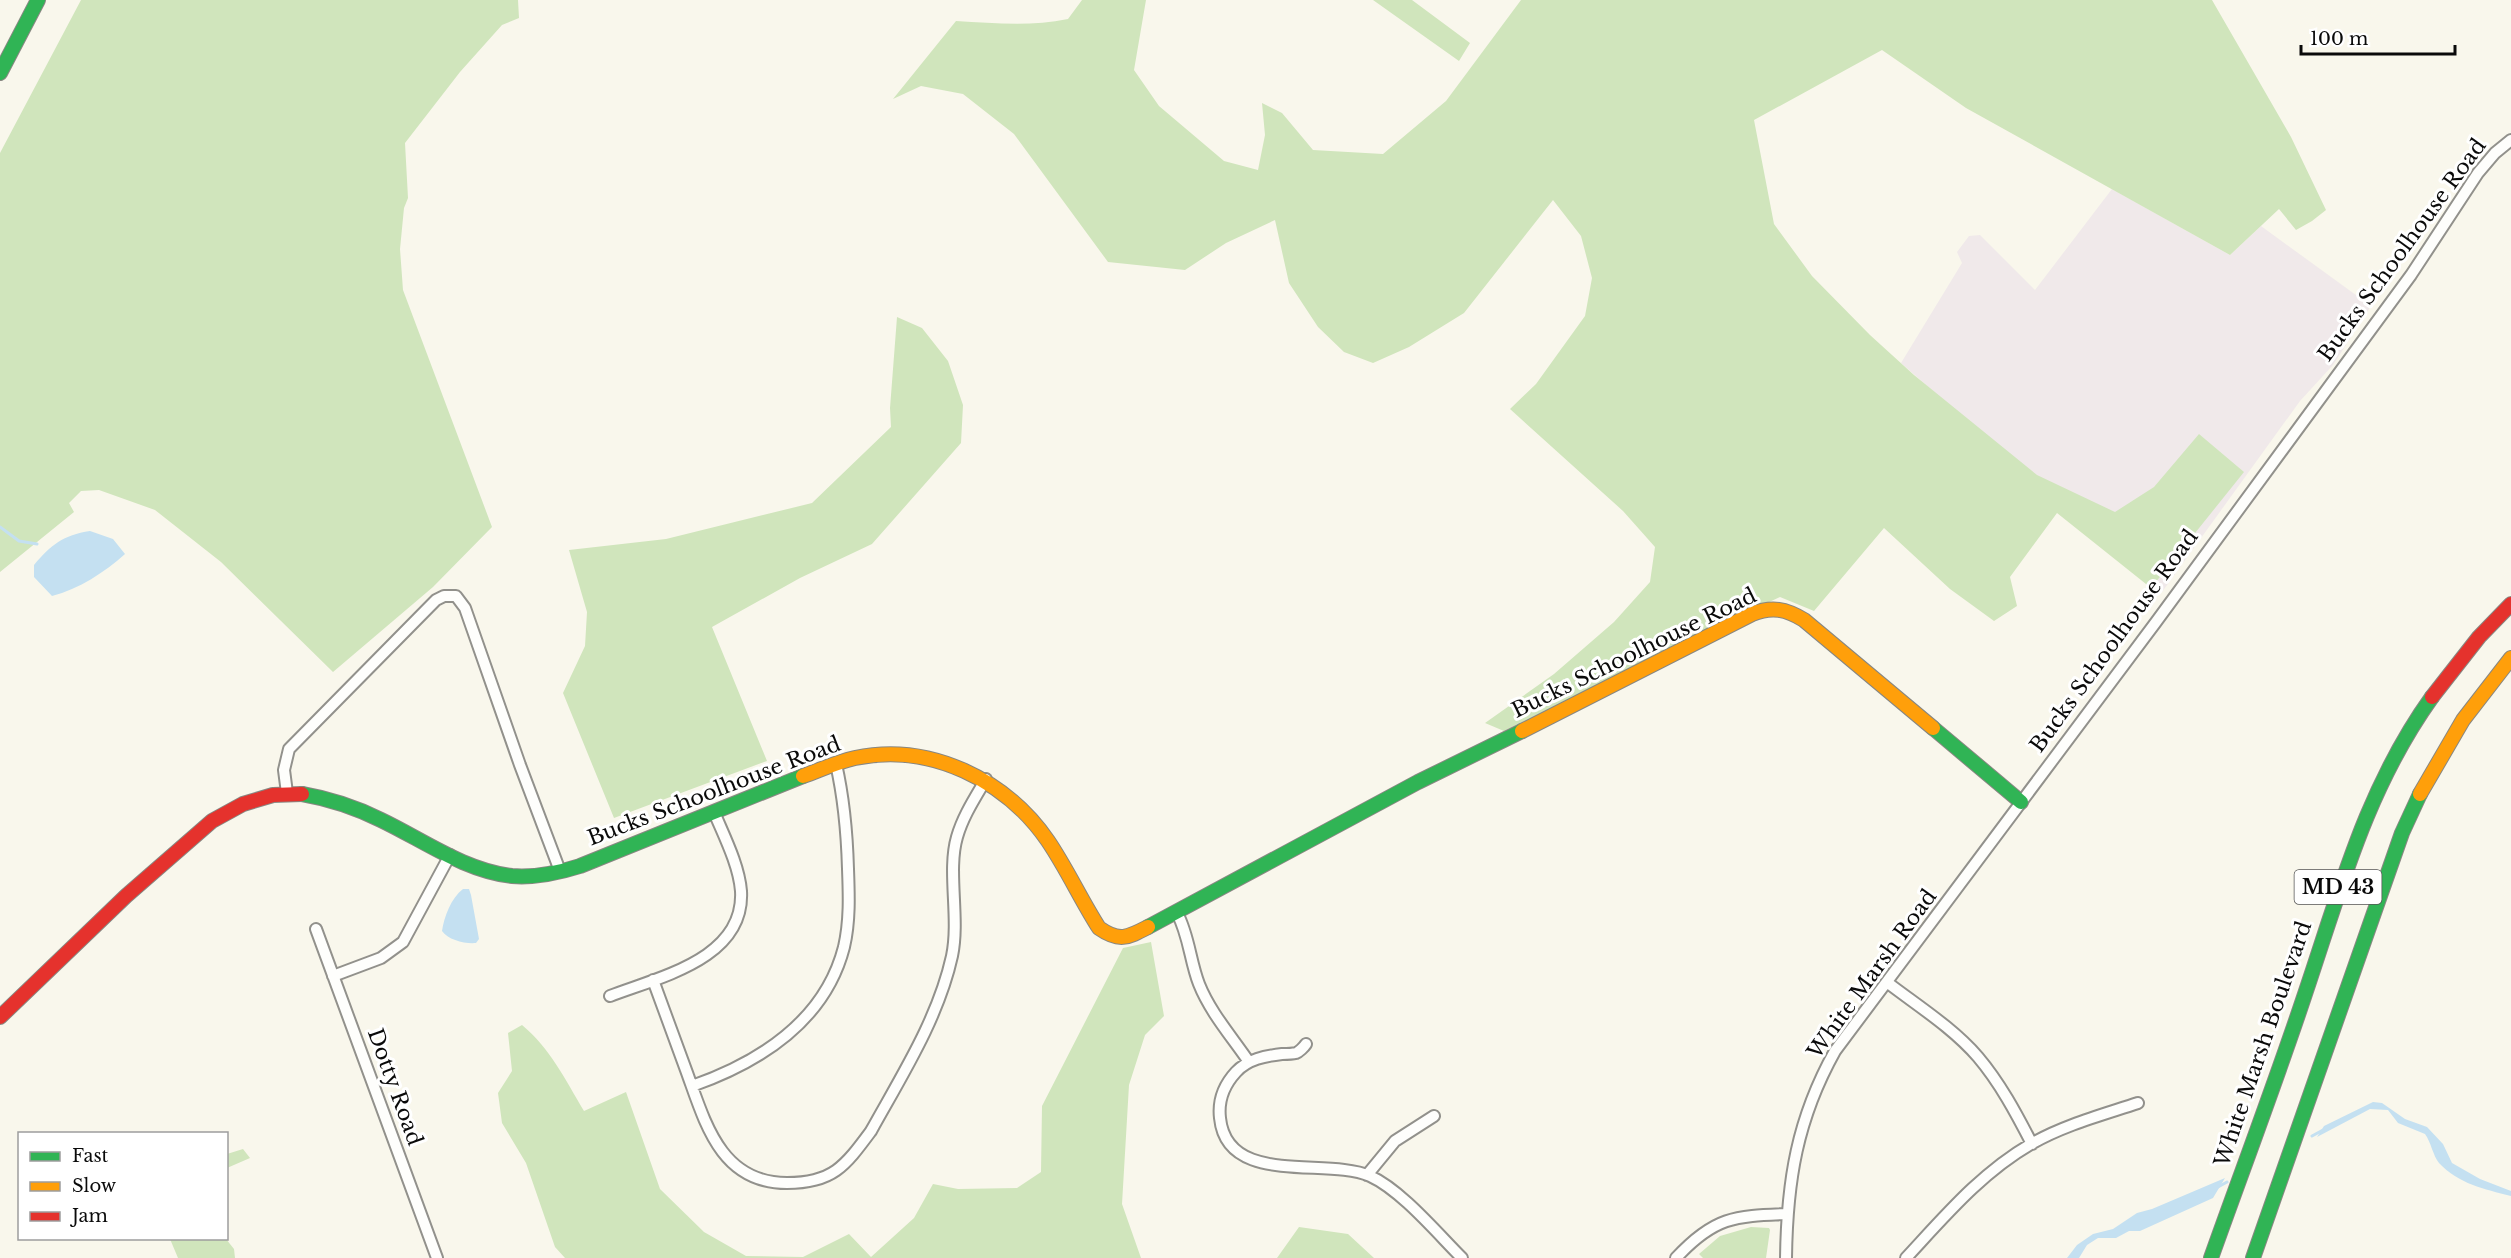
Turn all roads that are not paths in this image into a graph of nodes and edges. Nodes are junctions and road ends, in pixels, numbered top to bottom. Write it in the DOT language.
graph roads {
  1 [pos="38,0"];
  2 [pos="0,73"];
  3 [pos="2511,140"];
  4 [pos="2511,604"];
  5 [pos="2511,658"];
  6 [pos="836,764"];
  7 [pos="986,780"];
  8 [pos="287,793"];
  9 [pos="2021,802"];
  10 [pos="714,812"];
  11 [pos="450,855"];
  12 [pos="560,871"];
  13 [pos="1177,914"];
  14 [pos="316,929"];
  15 [pos="333,976"];
  16 [pos="653,980"];
  17 [pos="1887,983"];
  18 [pos="610,996"];
  19 [pos="0,1017"];
  20 [pos="1306,1044"];
  21 [pos="1249,1062"];
  22 [pos="692,1086"];
  23 [pos="2138,1103"];
  24 [pos="1434,1116"];
  25 [pos="2032,1144"];
  26 [pos="1367,1175"];
  27 [pos="1786,1214"];
  28 [pos="437,1258"];
  29 [pos="1462,1258"];
  30 [pos="1676,1258"];
  31 [pos="1786,1258"];
  32 [pos="1906,1258"];
  33 [pos="2211,1258"];
  34 [pos="2254,1258"];
  1 -- 2 [label="main road"];
  3 -- 9 [label="street, Bucks Schoolhouse Road"];
  4 -- 33 [label="main road, White Marsh Boulevard / MD 43"];
  5 -- 34 [label="main road, MD 43"];
  6 -- 7 [label="main road, Bucks Schoolhouse Road"];
  6 -- 10 [label="main road, Bucks Schoolhouse Road"];
  6 -- 22 [label="street"];
  7 -- 13 [label="main road, Bucks Schoolhouse Road"];
  7 -- 22 [label="street"];
  8 -- 11 [label="main road, Bucks Schoolhouse Road"];
  8 -- 12 [label="street"];
  8 -- 19 [label="main road, Bucks Schoolhouse Road"];
  9 -- 13 [label="main road, Bucks Schoolhouse Road"];
  9 -- 17 [label="street, White Marsh Road"];
  10 -- 12 [label="main road, Bucks Schoolhouse Road"];
  10 -- 16 [label="street"];
  11 -- 12 [label="main road, Bucks Schoolhouse Road"];
  11 -- 15 [label="street"];
  13 -- 21 [label="street"];
  14 -- 15 [label="street, Dotty Road"];
  15 -- 28 [label="street, Dotty Road"];
  16 -- 18 [label="street"];
  16 -- 22 [label="street"];
  17 -- 25 [label="street"];
  17 -- 27 [label="street, White Marsh Road"];
  20 -- 21 [label="street"];
  21 -- 26 [label="street"];
  23 -- 25 [label="street"];
  24 -- 26 [label="street"];
  25 -- 32 [label="street"];
  26 -- 29 [label="street"];
  27 -- 30 [label="street"];
  27 -- 31 [label="street, White Marsh Road"];
}
